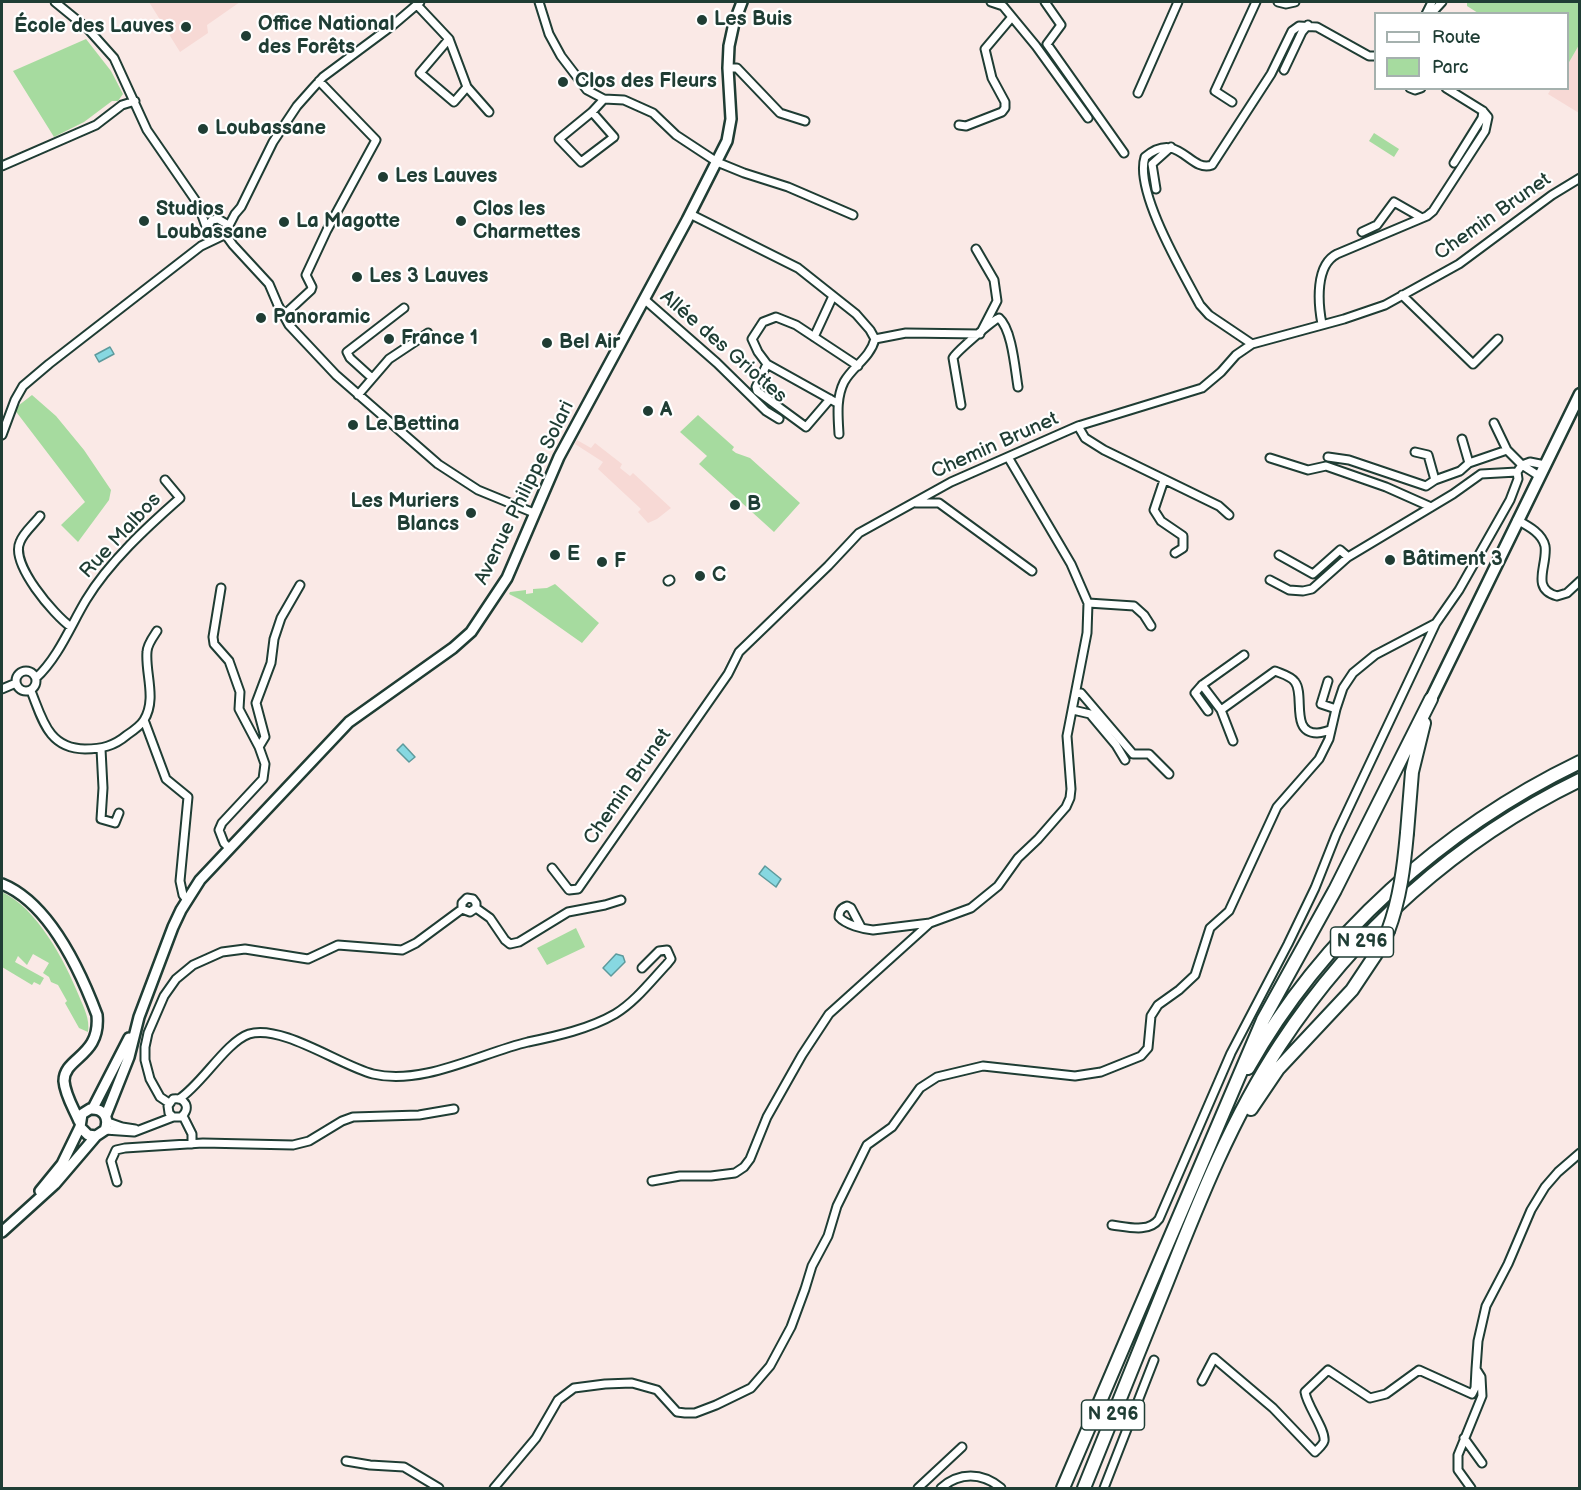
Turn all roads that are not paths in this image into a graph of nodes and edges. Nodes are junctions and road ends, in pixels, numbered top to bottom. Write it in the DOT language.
graph roads {
  1 [pos="55,2"];
  2 [pos="539,2"];
  3 [pos="742,2"];
  4 [pos="991,2"];
  5 [pos="1045,2"];
  6 [pos="1178,2"];
  7 [pos="1256,2"];
  8 [pos="1278,2"];
  9 [pos="1295,2"];
  10 [pos="419,3"];
  11 [pos="1012,17"];
  12 [pos="1308,25"];
  13 [pos="449,39"];
  14 [pos="1372,56"];
  15 [pos="728,68"];
  16 [pos="1284,70"];
  17 [pos="320,81"];
  18 [pos="467,87"];
  19 [pos="1449,90"];
  20 [pos="1138,93"];
  21 [pos="604,99"];
  22 [pos="135,101"];
  23 [pos="1232,102"];
  24 [pos="1483,111"];
  25 [pos="489,112"];
  26 [pos="592,112"];
  27 [pos="1088,118"];
  28 [pos="805,121"];
  29 [pos="959,125"];
  30 [pos="1171,147"];
  31 [pos="1124,153"];
  32 [pos="717,162"];
  33 [pos="1454,163"];
  34 [pos="2,166"];
  35 [pos="1580,178"];
  36 [pos="1156,189"];
  37 [pos="198,204"];
  38 [pos="235,214"];
  39 [pos="690,214"];
  40 [pos="853,215"];
  41 [pos="1422,218"];
  42 [pos="218,219"];
  43 [pos="207,229"];
  44 [pos="1362,232"];
  45 [pos="222,235"];
  46 [pos="201,246"];
  47 [pos="976,249"];
  48 [pos="1402,295"];
  49 [pos="833,296"];
  50 [pos="644,299"];
  51 [pos="405,308"];
  52 [pos="284,315"];
  53 [pos="1322,324"];
  54 [pos="428,333"];
  55 [pos="980,334"];
  56 [pos="814,337"];
  57 [pos="875,339"];
  58 [pos="1498,339"];
  59 [pos="1252,344"];
  60 [pos="767,364"];
  61 [pos="858,366"];
  62 [pos="372,378"];
  63 [pos="1018,387"];
  64 [pos="1580,394"];
  65 [pos="358,395"];
  66 [pos="830,399"];
  67 [pos="837,403"];
  68 [pos="961,405"];
  69 [pos="779,418"];
  70 [pos="1494,423"];
  71 [pos="1078,426"];
  72 [pos="839,434"];
  73 [pos="2,435"];
  74 [pos="1462,439"];
  75 [pos="1507,450"];
  76 [pos="1414,452"];
  77 [pos="1008,457"];
  78 [pos="1328,457"];
  79 [pos="1270,458"];
  80 [pos="1469,463"];
  81 [pos="1545,465"];
  82 [pos="1520,468"];
  83 [pos="1539,476"];
  84 [pos="165,480"];
  85 [pos="1164,480"];
  86 [pos="1435,480"];
  87 [pos="915,503"];
  88 [pos="1431,507"];
  89 [pos="534,513"];
  90 [pos="1229,515"];
  91 [pos="40,516"];
  92 [pos="1517,520"];
  93 [pos="1175,553"];
  94 [pos="1279,555"];
  95 [pos="1348,557"];
  96 [pos="1032,571"];
  97 [pos="1270,580"];
  98 [pos="1580,581"];
  99 [pos="300,585"];
  100 [pos="221,588"];
  101 [pos="1089,603"];
  102 [pos="1436,623"];
  103 [pos="1151,626"];
  104 [pos="71,627"];
  105 [pos="157,631"];
  106 [pos="1244,655"];
  107 [pos="36,678"];
  108 [pos="1329,681"];
  109 [pos="16,683"];
  110 [pos="1202,685"];
  111 [pos="2,689"];
  112 [pos="31,690"];
  113 [pos="1076,694"];
  114 [pos="1431,699"];
  115 [pos="1336,709"];
  116 [pos="1073,710"];
  117 [pos="1221,710"];
  118 [pos="1208,711"];
  119 [pos="144,720"];
  120 [pos="1331,730"];
  121 [pos="1233,741"];
  122 [pos="259,747"];
  123 [pos="101,749"];
  124 [pos="1125,760"];
  125 [pos="1580,762"];
  126 [pos="1169,774"];
  127 [pos="1580,780"];
  128 [pos="119,813"];
  129 [pos="229,848"];
  130 [pos="552,868"];
  131 [pos="2,884"];
  132 [pos="187,900"];
  133 [pos="621,900"];
  134 [pos="476,908"];
  135 [pos="462,909"];
  136 [pos="930,923"];
  137 [pos="861,927"];
  138 [pos="642,968"];
  139 [pos="135,1028"];
  140 [pos="192,1090"];
  141 [pos="69,1097"];
  142 [pos="179,1099"];
  143 [pos="186,1106"];
  144 [pos="168,1107"];
  145 [pos="90,1109"];
  146 [pos="454,1109"];
  147 [pos="183,1116"];
  148 [pos="173,1117"];
  149 [pos="1220,1118"];
  150 [pos="106,1122"];
  151 [pos="80,1124"];
  152 [pos="157,1124"];
  153 [pos="96,1136"];
  154 [pos="192,1144"];
  155 [pos="1580,1153"];
  156 [pos="1213,1168"];
  157 [pos="652,1181"];
  158 [pos="117,1182"];
  159 [pos="10,1224"];
  160 [pos="1112,1225"];
  161 [pos="2,1232"];
  162 [pos="1154,1360"];
  163 [pos="1476,1369"];
  164 [pos="1202,1381"];
  165 [pos="1464,1438"];
  166 [pos="962,1447"];
  167 [pos="346,1461"];
  168 [pos="1482,1463"];
  169 [pos="1464,1479"];
  170 [pos="439,1488"];
  171 [pos="494,1488"];
  172 [pos="918,1488"];
  173 [pos="940,1488"];
  174 [pos="1000,1488"];
  175 [pos="1063,1488"];
  176 [pos="1084,1488"];
  177 [pos="1104,1488"];
  178 [pos="1465,1488"];
  179 [pos="1471,1488"];
  1 -- 22 [label="street"];
  2 -- 21 [label="street"];
  3 -- 15 [label="main road, Avenue Philippe Solari"];
  4 -- 11 [label="street"];
  5 -- 31 [label="street"];
  6 -- 20 [label="street"];
  7 -- 23 [label="street"];
  8 -- 9 [label="street"];
  10 -- 13 [label="street"];
  10 -- 17 [label="street"];
  11 -- 27 [label="street"];
  11 -- 29 [label="street"];
  12 -- 14 [label="street"];
  12 -- 16 [label="street"];
  12 -- 30 [label="street"];
  13 -- 18 [label="street"];
  13 -- 18 [label="street"];
  15 -- 28 [label="street"];
  15 -- 32 [label="main road, Avenue Philippe Solari"];
  17 -- 38 [label="street"];
  17 -- 52 [label="street"];
  18 -- 25 [label="street"];
  19 -- 24 [label="street"];
  21 -- 26 [label="street"];
  21 -- 32 [label="street"];
  22 -- 34 [label="street"];
  22 -- 37 [label="street"];
  24 -- 33 [label="street"];
  24 -- 41 [label="street"];
  26 -- 26 [label="street"];
  30 -- 36 [label="street"];
  30 -- 59 [label="street"];
  32 -- 39 [label="main road, Avenue Philippe Solari"];
  32 -- 40 [label="street"];
  35 -- 48 [label="street, Chemin Brunet"];
  37 -- 42 [label="street"];
  37 -- 43 [label="street"];
  38 -- 42 [label="street"];
  38 -- 45 [label="street"];
  39 -- 49 [label="street"];
  39 -- 50 [label="main road, Avenue Philippe Solari"];
  41 -- 44 [label="street"];
  41 -- 53 [label="street"];
  42 -- 43 [label="street"];
  42 -- 45 [label="street"];
  43 -- 45 [label="street"];
  43 -- 46 [label="street"];
  45 -- 46 [label="street"];
  45 -- 52 [label="street"];
  46 -- 73 [label="street"];
  47 -- 55 [label="street"];
  48 -- 53 [label="street, Chemin Brunet"];
  48 -- 58 [label="street"];
  49 -- 56 [label="street"];
  49 -- 57 [label="street"];
  50 -- 69 [label="street, Allée des Griottes"];
  50 -- 89 [label="main road, Avenue Philippe Solari"];
  51 -- 62 [label="street"];
  52 -- 65 [label="street"];
  53 -- 59 [label="street, Chemin Brunet"];
  54 -- 62 [label="street"];
  55 -- 57 [label="street"];
  55 -- 63 [label="street"];
  55 -- 68 [label="street"];
  56 -- 60 [label="street"];
  56 -- 61 [label="street"];
  57 -- 61 [label="street"];
  59 -- 71 [label="street, Chemin Brunet"];
  60 -- 66 [label="street"];
  60 -- 66 [label="street"];
  61 -- 67 [label="street"];
  62 -- 65 [label="street"];
  64 -- 81 [label="main road"];
  65 -- 89 [label="street"];
  66 -- 67 [label="street"];
  67 -- 72 [label="street"];
  70 -- 75 [label="street"];
  71 -- 77 [label="street, Chemin Brunet"];
  71 -- 85 [label="street"];
  74 -- 80 [label="street"];
  75 -- 80 [label="street"];
  75 -- 82 [label="street"];
  76 -- 86 [label="street"];
  77 -- 87 [label="street, Chemin Brunet"];
  77 -- 101 [label="street"];
  78 -- 86 [label="street"];
  79 -- 88 [label="street"];
  80 -- 86 [label="street"];
  81 -- 82 [label="street"];
  81 -- 83 [label="main road"];
  82 -- 83 [label="street"];
  82 -- 88 [label="street"];
  82 -- 102 [label="street"];
  83 -- 92 [label="main road"];
  84 -- 104 [label="street, Rue Malbos"];
  85 -- 90 [label="street"];
  85 -- 93 [label="street"];
  87 -- 96 [label="street"];
  87 -- 130 [label="street, Chemin Brunet"];
  88 -- 95 [label="street"];
  89 -- 129 [label="main road, Avenue Philippe Solari"];
  91 -- 104 [label="street"];
  92 -- 98 [label="street"];
  92 -- 114 [label="main road"];
  94 -- 95 [label="street"];
  95 -- 97 [label="street"];
  99 -- 122 [label="street"];
  100 -- 122 [label="street"];
  101 -- 103 [label="street"];
  101 -- 113 [label="street"];
  102 -- 115 [label="street"];
  102 -- 160 [label="street"];
  104 -- 107 [label="street, Rue Malbos"];
  105 -- 119 [label="street"];
  106 -- 110 [label="street"];
  107 -- 109 [label="street"];
  107 -- 112 [label="street"];
  108 -- 115 [label="street"];
  109 -- 111 [label="street"];
  109 -- 112 [label="street"];
  110 -- 117 [label="street"];
  110 -- 118 [label="street"];
  112 -- 123 [label="street"];
  113 -- 116 [label="street"];
  113 -- 126 [label="street"];
  114 -- 149 [label="highway"];
  114 -- 156 [label="highway, bridge"];
  115 -- 120 [label="street"];
  116 -- 124 [label="street"];
  116 -- 136 [label="street"];
  117 -- 120 [label="street"];
  117 -- 121 [label="street"];
  119 -- 123 [label="street"];
  119 -- 132 [label="street"];
  120 -- 171 [label="street"];
  122 -- 129 [label="street"];
  123 -- 128 [label="street"];
  125 -- 149 [label="highway, N 296"];
  127 -- 156 [label="highway, N 296"];
  129 -- 132 [label="main road, Avenue Philippe Solari"];
  131 -- 141 [label="main road"];
  132 -- 139 [label="main road, Avenue Philippe Solari"];
  133 -- 134 [label="street"];
  134 -- 135 [label="street"];
  134 -- 135 [label="street"];
  135 -- 144 [label="street"];
  136 -- 137 [label="street"];
  136 -- 157 [label="street"];
  138 -- 140 [label="street"];
  139 -- 145 [label="main road"];
  139 -- 150 [label="main road"];
  140 -- 142 [label="street"];
  140 -- 143 [label="street"];
  141 -- 145 [label="main road"];
  141 -- 151 [label="main road"];
  142 -- 143 [label="street"];
  142 -- 144 [label="street"];
  143 -- 147 [label="street"];
  144 -- 148 [label="street"];
  144 -- 152 [label="street"];
  145 -- 150 [label="main road"];
  145 -- 151 [label="main road"];
  146 -- 154 [label="street"];
  147 -- 148 [label="street"];
  147 -- 154 [label="street"];
  148 -- 152 [label="street"];
  149 -- 175 [label="highway, N 296"];
  150 -- 152 [label="street"];
  150 -- 153 [label="main road"];
  151 -- 153 [label="main road"];
  151 -- 159 [label="main road"];
  153 -- 159 [label="main road"];
  154 -- 158 [label="street"];
  155 -- 163 [label="street"];
  156 -- 176 [label="highway, N 296"];
  159 -- 161 [label="main road"];
  162 -- 177 [label="street"];
  163 -- 164 [label="street"];
  163 -- 165 [label="street"];
  165 -- 168 [label="street"];
  165 -- 169 [label="street"];
  166 -- 172 [label="street"];
  167 -- 170 [label="street"];
  169 -- 178 [label="street"];
  169 -- 179 [label="street"];
  173 -- 174 [label="street"];
}
